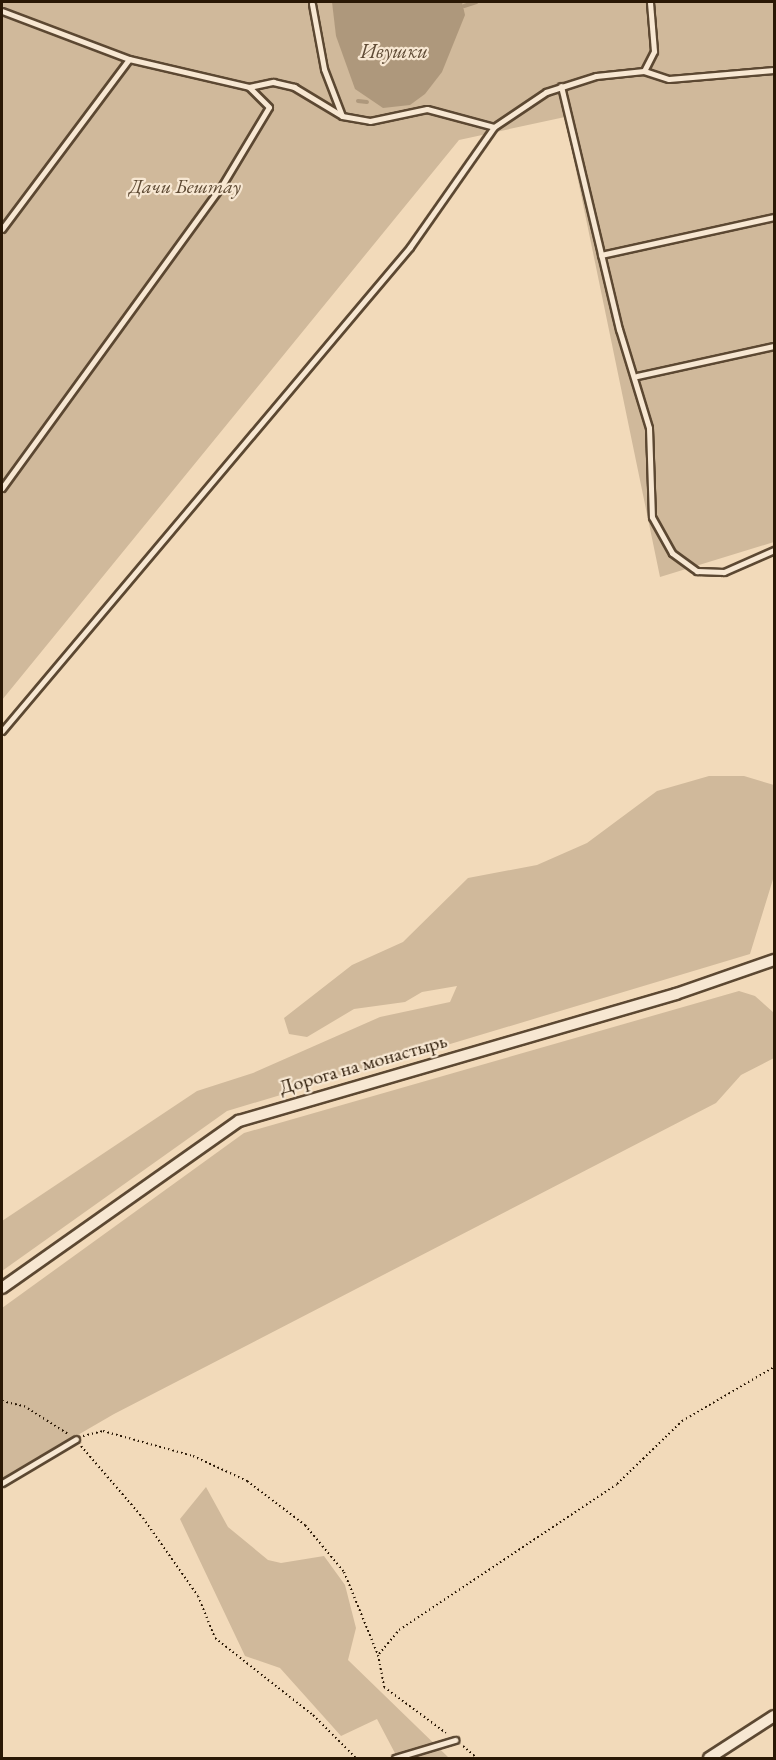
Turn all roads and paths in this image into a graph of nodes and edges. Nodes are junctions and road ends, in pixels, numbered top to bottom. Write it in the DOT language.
graph roads {
  1 [pos="650,2"];
  2 [pos="312,4"];
  3 [pos="2,11"];
  4 [pos="129,59"];
  5 [pos="774,70"];
  6 [pos="644,71"];
  7 [pos="561,86"];
  8 [pos="249,87"];
  9 [pos="342,116"];
  10 [pos="494,127"];
  11 [pos="774,217"];
  12 [pos="2,229"];
  13 [pos="601,255"];
  14 [pos="774,346"];
  15 [pos="637,376"];
  16 [pos="2,488"];
  17 [pos="774,550"];
  18 [pos="2,731"];
  19 [pos="774,960"];
  20 [pos="2,1288"];
  21 [pos="774,1367"];
  22 [pos="2,1401"];
  23 [pos="76,1439"];
  24 [pos="2,1483"];
  25 [pos="378,1655"];
  26 [pos="774,1716"];
  27 [pos="455,1740"];
  28 [pos="356,1758"];
  29 [pos="395,1758"];
  30 [pos="477,1758"];
  31 [pos="709,1758"];
  1 -- 6 [label="lane"];
  2 -- 9 [label="lane"];
  3 -- 4 [label="lane"];
  4 -- 8 [label="lane"];
  4 -- 12 [label="lane"];
  5 -- 6 [label="lane"];
  6 -- 7 [label="lane"];
  7 -- 10 [label="lane"];
  7 -- 13 [label="lane"];
  8 -- 9 [label="lane"];
  8 -- 16 [label="lane"];
  9 -- 10 [label="lane"];
  10 -- 18 [label="lane"];
  11 -- 13 [label="lane"];
  13 -- 15 [label="lane"];
  14 -- 15 [label="lane"];
  15 -- 17 [label="lane"];
  19 -- 20 [label="street, Дорога на монастырь"];
  21 -- 25 [label="path"];
  22 -- 23 [label="path"];
  23 -- 24 [label="lane"];
  23 -- 25 [label="path"];
  23 -- 28 [label="path"];
  25 -- 27 [label="path"];
  26 -- 31 [label="street"];
  27 -- 29 [label="lane"];
  27 -- 30 [label="path"];
}
